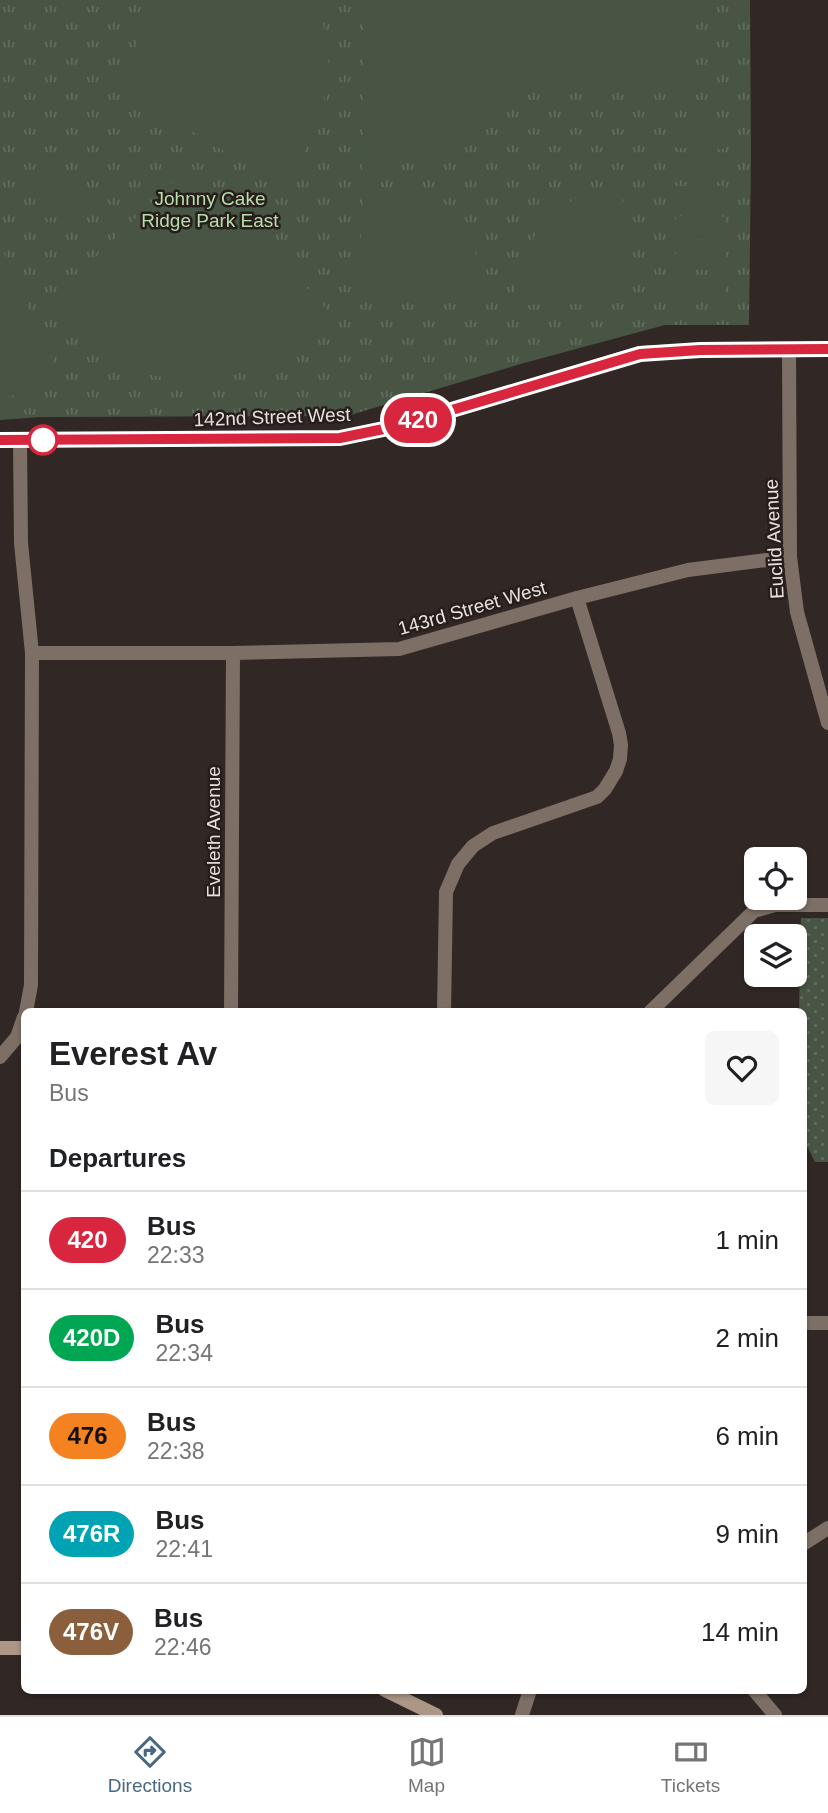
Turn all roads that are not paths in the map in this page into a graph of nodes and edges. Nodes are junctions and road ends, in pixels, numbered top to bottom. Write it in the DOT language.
graph roads {
  1 [pos="789,349"];
  2 [pos="828,349"];
  3 [pos="0,440"];
  4 [pos="20,440"];
  5 [pos="790,556"];
  6 [pos="577,598"];
  7 [pos="33,653"];
  8 [pos="233,653"];
  9 [pos="828,723"];
  10 [pos="828,905"];
  11 [pos="27,1008"];
  12 [pos="231,1008"];
  13 [pos="444,1008"];
  14 [pos="654,1008"];
  15 [pos="21,1026"];
  16 [pos="0,1057"];
  17 [pos="807,1323"];
  18 [pos="828,1323"];
  19 [pos="828,1528"];
  20 [pos="807,1541"];
  21 [pos="0,1648"];
  22 [pos="21,1648"];
  23 [pos="393,1694"];
  24 [pos="529,1694"];
  25 [pos="757,1694"];
  26 [pos="436,1715"];
  27 [pos="522,1715"];
  28 [pos="775,1715"];
  1 -- 2 [label="street, 142nd Street West"];
  1 -- 4 [label="street, 142nd Street West"];
  1 -- 5 [label="street, Euclid Avenue"];
  3 -- 4 [label="street, 142nd Street West"];
  4 -- 7 [label="street"];
  5 -- 6 [label="street, 143rd Street West"];
  5 -- 9 [label="street, Euclid Avenue"];
  6 -- 8 [label="street, 143rd Street West"];
  6 -- 13 [label="street"];
  7 -- 8 [label="street, 143rd Street West"];
  7 -- 11 [label="street"];
  8 -- 12 [label="street, Eveleth Avenue"];
  10 -- 14 [label="street"];
  15 -- 16 [label="street"];
  17 -- 18 [label="street"];
  19 -- 20 [label="street"];
  21 -- 22 [label="street"];
  23 -- 26 [label="street"];
  24 -- 27 [label="street"];
  25 -- 28 [label="street"];
}
